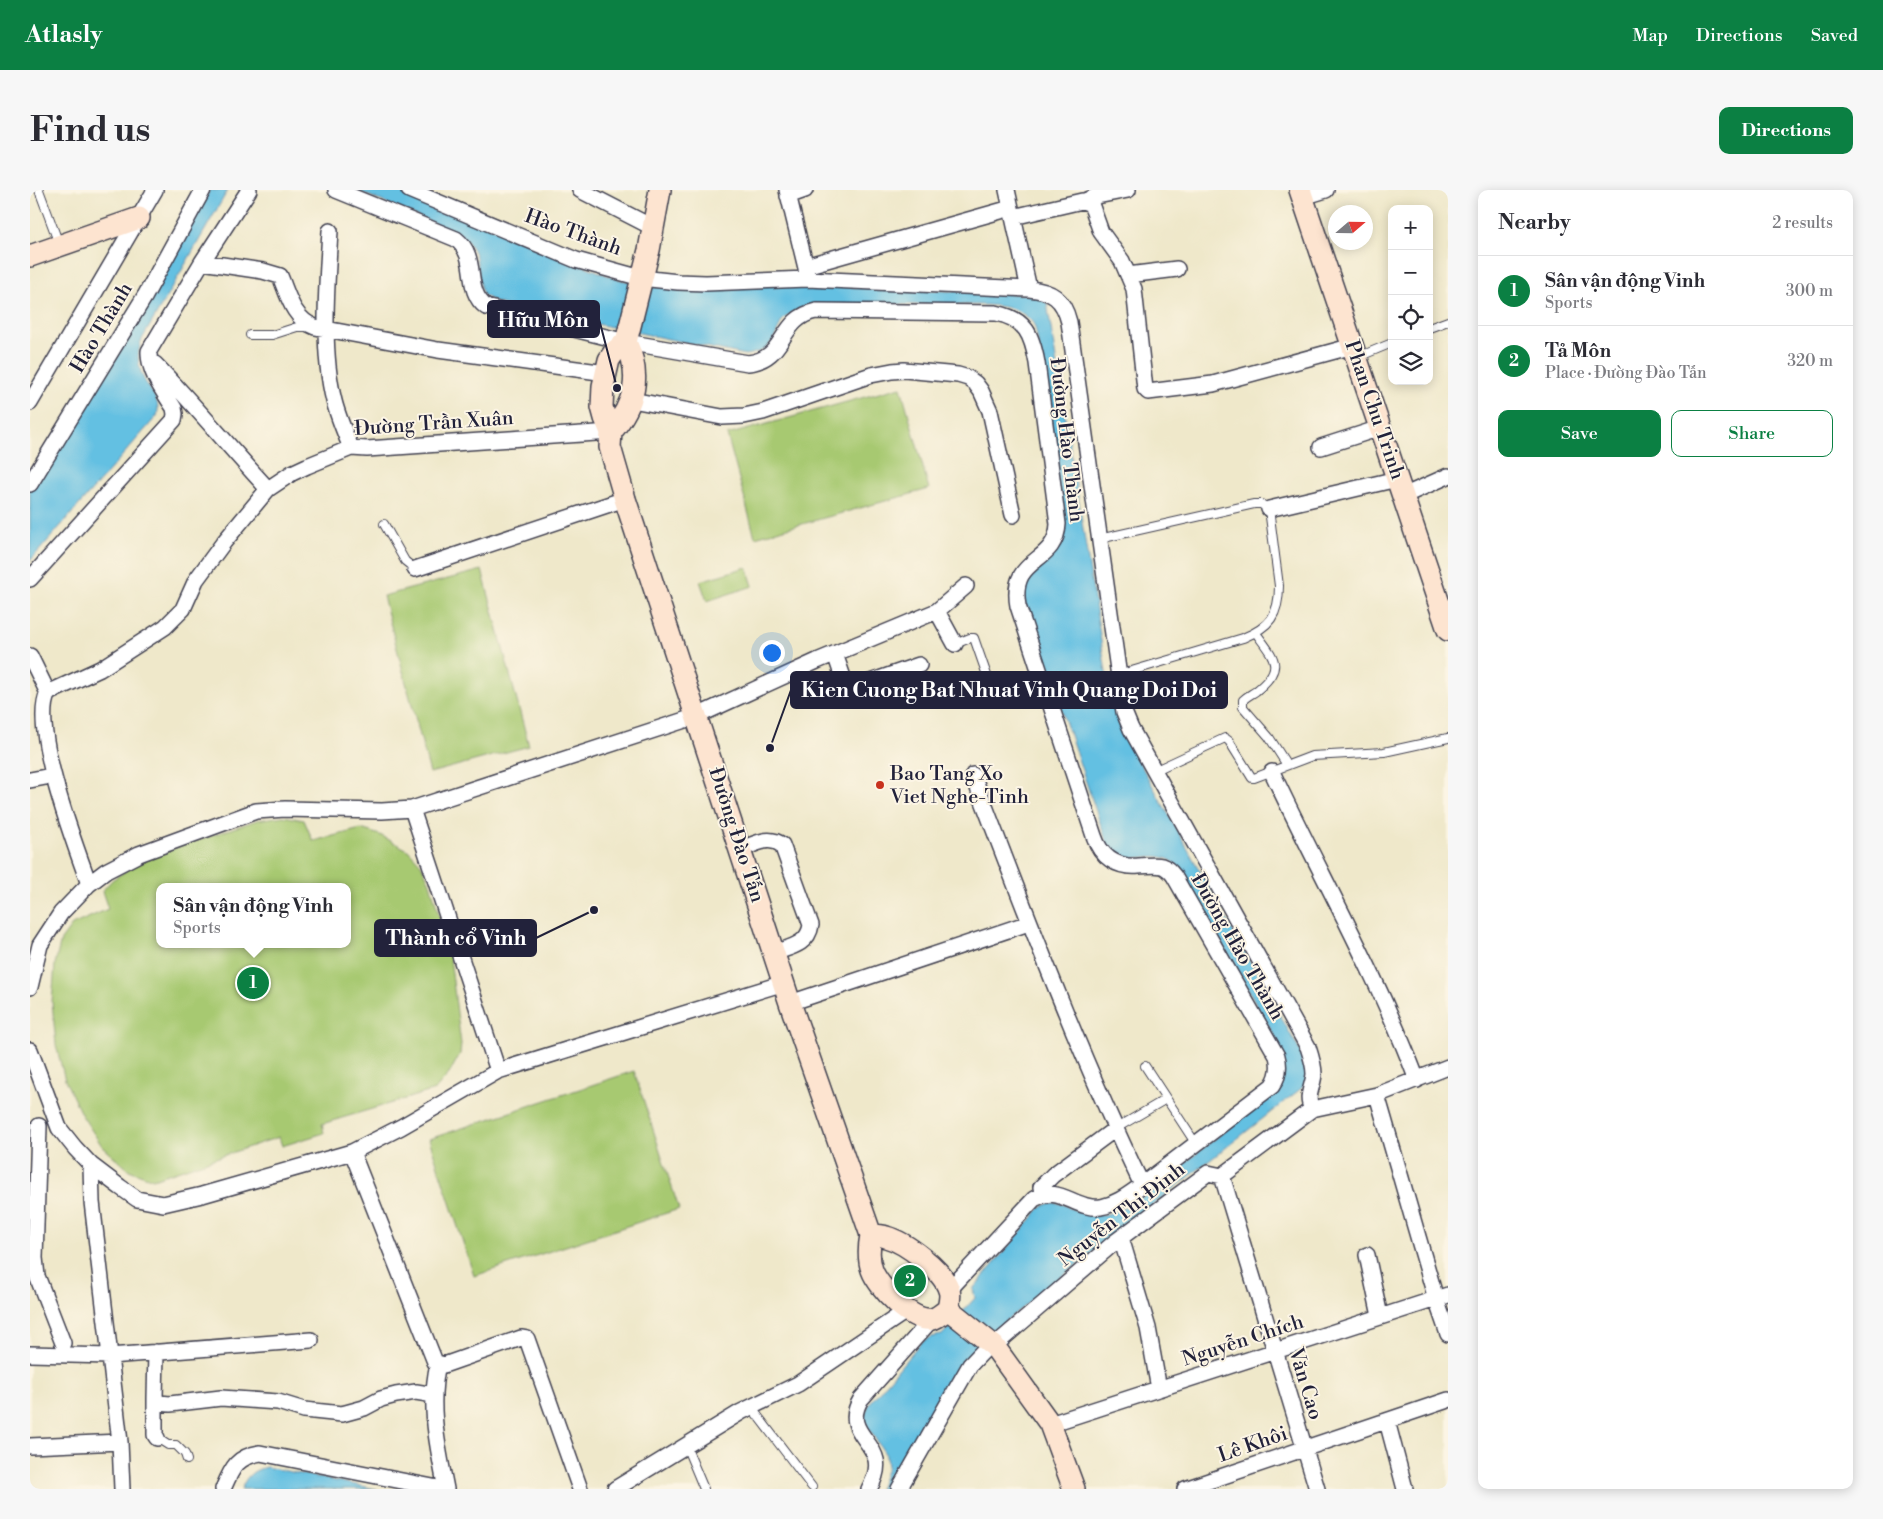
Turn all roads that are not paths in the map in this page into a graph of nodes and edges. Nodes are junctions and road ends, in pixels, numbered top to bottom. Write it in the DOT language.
graph roads {
  1 [pos="39,190"];
  2 [pos="155,190"];
  3 [pos="203,190"];
  4 [pos="249,190"];
  5 [pos="336,190"];
  6 [pos="409,190"];
  7 [pos="580,190"];
  8 [pos="660,190"];
  9 [pos="805,190"];
  10 [pos="1007,190"];
  11 [pos="1128,190"];
  12 [pos="1326,190"];
  13 [pos="787,193"];
  14 [pos="1301,194"];
  15 [pos="1085,201"];
  16 [pos="1012,213"];
  17 [pos="139,218"];
  18 [pos="652,227"];
  19 [pos="330,231"];
  20 [pos="60,245"];
  21 [pos="30,256"];
  22 [pos="202,262"];
  23 [pos="1177,269"];
  24 [pos="806,273"];
  25 [pos="1128,275"];
  26 [pos="640,281"];
  27 [pos="1028,289"];
  28 [pos="1448,321"];
  29 [pos="1433,327"];
  30 [pos="321,328"];
  31 [pos="250,336"];
  32 [pos="627,338"];
  33 [pos="1388,344"];
  34 [pos="1355,352"];
  35 [pos="149,359"];
  36 [pos="606,373"];
  37 [pos="632,400"];
  38 [pos="30,403"];
  39 [pos="1380,428"];
  40 [pos="611,432"];
  41 [pos="351,448"];
  42 [pos="1321,448"];
  43 [pos="1448,476"];
  44 [pos="30,484"];
  45 [pos="1400,488"];
  46 [pos="268,489"];
  47 [pos="625,499"];
  48 [pos="1268,509"];
  49 [pos="1013,515"];
  50 [pos="384,524"];
  51 [pos="1099,539"];
  52 [pos="415,569"];
  53 [pos="30,579"];
  54 [pos="966,586"];
  55 [pos="937,611"];
  56 [pos="1448,630"];
  57 [pos="1256,633"];
  58 [pos="955,644"];
  59 [pos="835,654"];
  60 [pos="30,656"];
  61 [pos="919,665"];
  62 [pos="1118,675"];
  63 [pos="34,676"];
  64 [pos="990,681"];
  65 [pos="48,693"];
  66 [pos="697,716"];
  67 [pos="1448,738"];
  68 [pos="1287,766"];
  69 [pos="1156,770"];
  70 [pos="1272,772"];
  71 [pos="973,775"];
  72 [pos="51,776"];
  73 [pos="30,780"];
  74 [pos="412,808"];
  75 [pos="741,850"];
  76 [pos="89,884"];
  77 [pos="1029,923"];
  78 [pos="774,952"];
  79 [pos="30,981"];
  80 [pos="787,993"];
  81 [pos="30,1050"];
  82 [pos="1144,1066"];
  83 [pos="1448,1067"];
  84 [pos="498,1072"];
  85 [pos="1417,1080"];
  86 [pos="1377,1095"];
  87 [pos="1166,1099"];
  88 [pos="1312,1109"];
  89 [pos="34,1125"];
  90 [pos="59,1128"];
  91 [pos="1115,1129"];
  92 [pos="1196,1144"];
  93 [pos="352,1152"];
  94 [pos="91,1165"];
  95 [pos="1222,1176"];
  96 [pos="1142,1185"];
  97 [pos="1042,1194"];
  98 [pos="871,1235"];
  99 [pos="1121,1238"];
  100 [pos="1367,1256"];
  101 [pos="1442,1297"];
  102 [pos="946,1308"];
  103 [pos="906,1311"];
  104 [pos="1380,1316"];
  105 [pos="1448,1334"];
  106 [pos="311,1340"];
  107 [pos="62,1343"];
  108 [pos="990,1344"];
  109 [pos="156,1352"];
  110 [pos="1275,1352"];
  111 [pos="30,1354"];
  112 [pos="110,1356"];
  113 [pos="438,1364"];
  114 [pos="1159,1389"];
  115 [pos="434,1395"];
  116 [pos="155,1398"];
  117 [pos="1448,1400"];
  118 [pos="751,1407"];
  119 [pos="1387,1421"];
  120 [pos="1050,1424"];
  121 [pos="157,1438"];
  122 [pos="120,1442"];
  123 [pos="30,1446"];
  124 [pos="686,1446"];
  125 [pos="1304,1449"];
  126 [pos="187,1460"];
  127 [pos="812,1487"];
  128 [pos="122,1489"];
  129 [pos="223,1489"];
  130 [pos="444,1489"];
  131 [pos="580,1489"];
  132 [pos="615,1489"];
  133 [pos="704,1489"];
  134 [pos="869,1489"];
  135 [pos="899,1489"];
  136 [pos="1074,1489"];
  137 [pos="1185,1489"];
  138 [pos="1317,1489"];
  139 [pos="1405,1489"];
  1 -- 20 [label="lane"];
  2 -- 17 [label="street"];
  3 -- 44 [label="street, Hào Thành"];
  4 -- 22 [label="street"];
  5 -- 32 [label="street, Đường Hào Thành"];
  6 -- 26 [label="street, Hào Thành"];
  7 -- 18 [label="street"];
  8 -- 18 [label="street"];
  9 -- 13 [label="street"];
  10 -- 16 [label="street"];
  11 -- 15 [label="street"];
  12 -- 14 [label="street"];
  13 -- 24 [label="street"];
  14 -- 34 [label="street, Phan Chu Trinh"];
  15 -- 16 [label="street"];
  15 -- 25 [label="street"];
  16 -- 24 [label="street"];
  16 -- 27 [label="street"];
  17 -- 20 [label="street"];
  17 -- 38 [label="street"];
  18 -- 26 [label="street"];
  19 -- 30 [label="street"];
  20 -- 21 [label="street"];
  22 -- 30 [label="street"];
  22 -- 35 [label="street"];
  23 -- 25 [label="street"];
  24 -- 26 [label="street, Hào Thành"];
  24 -- 27 [label="street"];
  25 -- 34 [label="street"];
  26 -- 32 [label="street"];
  27 -- 51 [label="street"];
  28 -- 29 [label="lane"];
  30 -- 31 [label="lane"];
  30 -- 36 [label="street"];
  30 -- 41 [label="street"];
  32 -- 36 [label="street, Đường Đào Tấn"];
  32 -- 37 [label="street"];
  32 -- 92 [label="street, Đường Hào Thành"];
  33 -- 34 [label="lane"];
  34 -- 39 [label="street, Phan Chu Trinh"];
  35 -- 46 [label="street"];
  35 -- 53 [label="street"];
  36 -- 40 [label="street, Đường Đào Tấn"];
  37 -- 40 [label="street"];
  37 -- 49 [label="street"];
  39 -- 42 [label="street"];
  39 -- 45 [label="street, Phan Chu Trinh"];
  40 -- 41 [label="street, Đường Trần Xuân"];
  40 -- 47 [label="street, Đường Đào Tấn"];
  41 -- 46 [label="street, Đường Trần Xuân"];
  43 -- 45 [label="street"];
  45 -- 48 [label="street"];
  45 -- 56 [label="street, Phan Chu Trinh"];
  46 -- 65 [label="street, Đường Trần Xuân"];
  47 -- 52 [label="street"];
  47 -- 66 [label="street, Đường Đào Tấn"];
  48 -- 51 [label="lane"];
  48 -- 57 [label="lane"];
  50 -- 52 [label="lane"];
  51 -- 62 [label="street"];
  54 -- 55 [label="street"];
  55 -- 58 [label="street"];
  55 -- 59 [label="street"];
  57 -- 62 [label="lane"];
  57 -- 68 [label="lane"];
  58 -- 64 [label="lane"];
  59 -- 61 [label="street"];
  59 -- 66 [label="street"];
  60 -- 63 [label="street"];
  62 -- 69 [label="street"];
  63 -- 65 [label="street"];
  65 -- 72 [label="street"];
  66 -- 74 [label="street"];
  66 -- 75 [label="street, Đường Đào Tấn"];
  67 -- 68 [label="lane"];
  68 -- 70 [label="lane"];
  69 -- 70 [label="lane"];
  69 -- 88 [label="street"];
  70 -- 85 [label="street"];
  71 -- 77 [label="street"];
  72 -- 73 [label="street"];
  72 -- 76 [label="street"];
  74 -- 76 [label="street"];
  74 -- 84 [label="street"];
  75 -- 78 [label="street, Đường Đào Tấn"];
  75 -- 78 [label="street"];
  76 -- 79 [label="street"];
  77 -- 80 [label="street"];
  77 -- 91 [label="street"];
  78 -- 80 [label="street, Đường Đào Tấn"];
  80 -- 84 [label="street"];
  80 -- 98 [label="street, Đường Đào Tấn"];
  81 -- 90 [label="street"];
  82 -- 87 [label="lane"];
  83 -- 85 [label="street, Nguyễn Thị Định"];
  84 -- 93 [label="street"];
  85 -- 86 [label="street, Nguyễn Thị Định"];
  86 -- 88 [label="street, Nguyễn Thị Định"];
  86 -- 101 [label="street"];
  87 -- 91 [label="lane"];
  87 -- 92 [label="lane"];
  88 -- 95 [label="street, Nguyễn Thị Định"];
  89 -- 90 [label="street"];
  89 -- 107 [label="street"];
  90 -- 94 [label="street"];
  91 -- 96 [label="street"];
  91 -- 97 [label="street"];
  92 -- 96 [label="street, Đường Hào Thành"];
  93 -- 94 [label="street"];
  93 -- 113 [label="street"];
  94 -- 112 [label="street"];
  95 -- 99 [label="street, Nguyễn Thị Định"];
  95 -- 110 [label="street, Văn Cao"];
  96 -- 97 [label="street, Đường Hào Thành"];
  97 -- 102 [label="street"];
  98 -- 102 [label="street, Đường Đào Tấn"];
  98 -- 103 [label="street, Đường Đào Tấn"];
  99 -- 108 [label="street, Nguyễn Thị Định"];
  99 -- 114 [label="street"];
  100 -- 104 [label="street"];
  101 -- 104 [label="street, Nguyễn Chích"];
  101 -- 105 [label="street"];
  102 -- 103 [label="street, Đường Đào Tấn"];
  102 -- 108 [label="street, Đường Đào Tấn"];
  102 -- 134 [label="street"];
  103 -- 118 [label="street"];
  104 -- 110 [label="street, Nguyễn Chích"];
  106 -- 109 [label="street"];
  108 -- 120 [label="street, Đường Đào Tấn"];
  108 -- 135 [label="street, Nguyễn Thị Định"];
  109 -- 112 [label="street"];
  109 -- 116 [label="street"];
  110 -- 114 [label="street, Nguyễn Chích"];
  110 -- 125 [label="street, Văn Cao"];
  111 -- 112 [label="street"];
  112 -- 122 [label="street"];
  113 -- 115 [label="street"];
  113 -- 131 [label="street"];
  114 -- 120 [label="street, Nguyễn Chích"];
  115 -- 116 [label="street"];
  115 -- 130 [label="street"];
  116 -- 121 [label="street"];
  117 -- 119 [label="street, Lê Khôi"];
  118 -- 124 [label="street"];
  118 -- 127 [label="lane"];
  119 -- 125 [label="street, Lê Khôi"];
  119 -- 139 [label="street"];
  120 -- 136 [label="street, Đường Đào Tấn"];
  121 -- 126 [label="lane"];
  122 -- 123 [label="street"];
  122 -- 128 [label="street"];
  124 -- 132 [label="street"];
  124 -- 133 [label="lane"];
  125 -- 137 [label="street, Lê Khôi"];
  125 -- 138 [label="street, Văn Cao"];
  129 -- 130 [label="street"];
}
